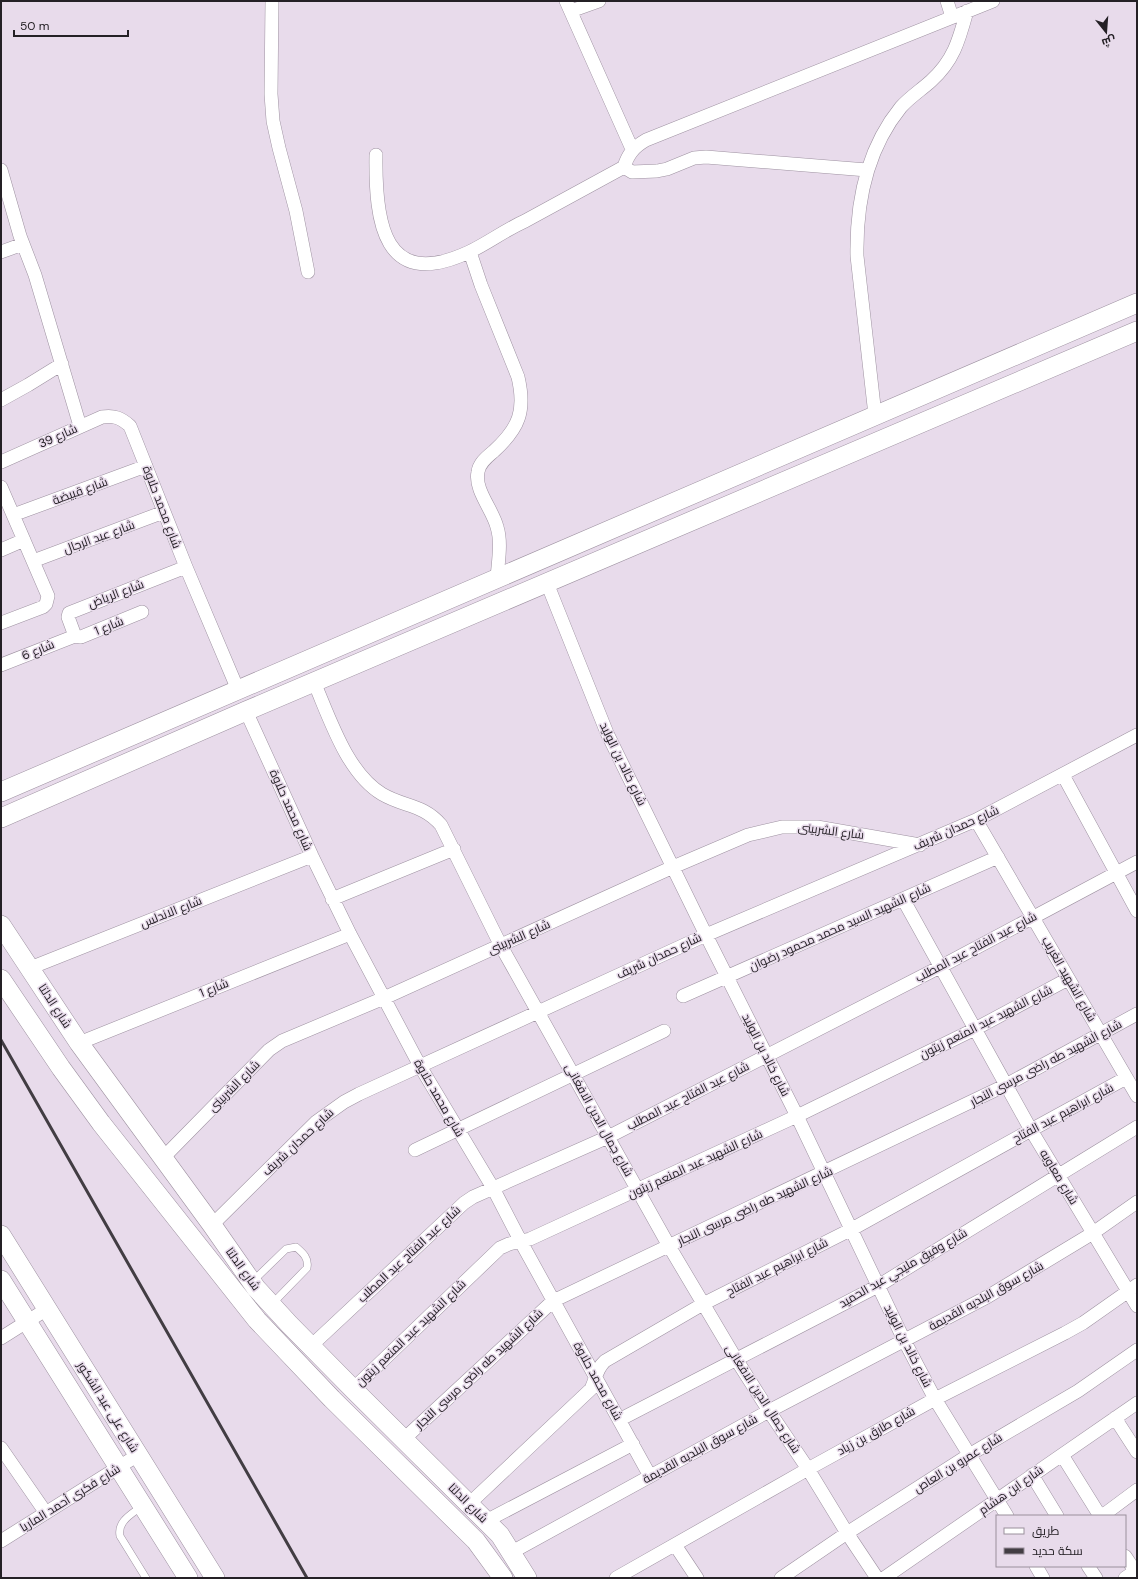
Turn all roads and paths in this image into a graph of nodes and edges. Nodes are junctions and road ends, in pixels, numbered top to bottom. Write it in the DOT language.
graph roads {
  1 [pos="272,1"];
  2 [pos="599,1"];
  3 [pos="947,1"];
  4 [pos="993,1"];
  5 [pos="569,6"];
  6 [pos="967,11"];
  7 [pos="952,17"];
  8 [pos="632,150"];
  9 [pos="376,155"];
  10 [pos="624,167"];
  11 [pos="1,170"];
  12 [pos="867,170"];
  13 [pos="24,244"];
  14 [pos="1,252"];
  15 [pos="472,256"];
  16 [pos="308,272"];
  17 [pos="1137,303"];
  18 [pos="1137,331"];
  19 [pos="62,364"];
  20 [pos="1,400"];
  21 [pos="875,415"];
  22 [pos="117,417"];
  23 [pos="80,426"];
  24 [pos="1,462"];
  25 [pos="146,466"];
  26 [pos="1,487"];
  27 [pos="164,512"];
  28 [pos="13,515"];
  29 [pos="24,540"];
  30 [pos="1,550"];
  31 [pos="33,561"];
  32 [pos="186,567"];
  33 [pos="497,579"];
  34 [pos="547,583"];
  35 [pos="468,591"];
  36 [pos="142,612"];
  37 [pos="478,612"];
  38 [pos="1,623"];
  39 [pos="75,636"];
  40 [pos="1,665"];
  41 [pos="314,682"];
  42 [pos="238,690"];
  43 [pos="246,711"];
  44 [pos="1137,735"];
  45 [pos="1063,775"];
  46 [pos="1,792"];
  47 [pos="1,818"];
  48 [pos="976,820"];
  49 [pos="920,845"];
  50 [pos="454,849"];
  51 [pos="312,856"];
  52 [pos="998,857"];
  53 [pos="1137,862"];
  54 [pos="673,867"];
  55 [pos="1116,872"];
  56 [pos="332,899"];
  57 [pos="903,899"];
  58 [pos="1137,912"];
  59 [pos="1032,917"];
  60 [pos="3,931"];
  61 [pos="350,934"];
  62 [pos="706,935"];
  63 [pos="501,946"];
  64 [pos="940,967"];
  65 [pos="30,968"];
  66 [pos="726,977"];
  67 [pos="1068,979"];
  68 [pos="1,980"];
  69 [pos="683,996"];
  70 [pos="384,998"];
  71 [pos="538,1012"];
  72 [pos="1137,1014"];
  73 [pos="975,1029"];
  74 [pos="664,1031"];
  75 [pos="1100,1033"];
  76 [pos="79,1043"];
  77 [pos="766,1056"];
  78 [pos="420,1066"];
  79 [pos="573,1074"];
  80 [pos="1126,1078"];
  81 [pos="1006,1085"];
  82 [pos="1137,1096"];
  83 [pos="797,1116"];
  84 [pos="1137,1126"];
  85 [pos="457,1130"];
  86 [pos="1031,1130"];
  87 [pos="608,1137"];
  88 [pos="415,1150"];
  89 [pos="163,1158"];
  90 [pos="824,1173"];
  91 [pos="1058,1175"];
  92 [pos="492,1188"];
  93 [pos="638,1190"];
  94 [pos="1137,1202"];
  95 [pos="852,1229"];
  96 [pos="216,1231"];
  97 [pos="1093,1234"];
  98 [pos="1,1235"];
  99 [pos="520,1242"];
  100 [pos="669,1246"];
  101 [pos="203,1252"];
  102 [pos="1,1280"];
  103 [pos="254,1285"];
  104 [pos="878,1286"];
  105 [pos="1133,1288"];
  106 [pos="242,1301"];
  107 [pos="553,1301"];
  108 [pos="703,1304"];
  109 [pos="271,1305"];
  110 [pos="1137,1306"];
  111 [pos="47,1309"];
  112 [pos="257,1320"];
  113 [pos="26,1322"];
  114 [pos="1,1338"];
  115 [pos="904,1340"];
  116 [pos="310,1346"];
  117 [pos="1137,1350"];
  118 [pos="736,1359"];
  119 [pos="596,1377"];
  120 [pos="353,1389"];
  121 [pos="936,1399"];
  122 [pos="1137,1403"];
  123 [pos="769,1411"];
  124 [pos="1115,1418"];
  125 [pos="619,1420"];
  126 [pos="404,1439"];
  127 [pos="633,1444"];
  128 [pos="1,1448"];
  129 [pos="1137,1452"];
  130 [pos="138,1455"];
  131 [pos="970,1455"];
  132 [pos="1062,1455"];
  133 [pos="118,1468"];
  134 [pos="808,1469"];
  135 [pos="1032,1475"];
  136 [pos="650,1476"];
  137 [pos="1137,1490"];
  138 [pos="997,1500"];
  139 [pos="469,1504"];
  140 [pos="142,1505"];
  141 [pos="46,1513"];
  142 [pos="1006,1515"];
  143 [pos="1056,1515"];
  144 [pos="1100,1515"];
  145 [pos="1102,1515"];
  146 [pos="486,1521"];
  147 [pos="847,1533"];
  148 [pos="1,1542"];
  149 [pos="675,1545"];
  150 [pos="512,1552"];
  151 [pos="1126,1558"];
  152 [pos="1037,1567"];
  153 [pos="1089,1567"];
  154 [pos="1134,1573"];
  155 [pos="146,1578"];
  156 [pos="188,1578"];
  157 [pos="215,1578"];
  158 [pos="503,1578"];
  159 [pos="527,1578"];
  160 [pos="616,1578"];
  161 [pos="697,1578"];
  162 [pos="781,1578"];
  163 [pos="877,1578"];
  164 [pos="884,1578"];
  165 [pos="1043,1578"];
  166 [pos="1096,1578"];
  1 -- 16 [label="street"];
  2 -- 5 [label="street"];
  3 -- 7 [label="street"];
  4 -- 6 [label="street"];
  5 -- 8 [label="street"];
  6 -- 7 [label="street"];
  6 -- 12 [label="street"];
  7 -- 8 [label="street"];
  8 -- 10 [label="street"];
  9 -- 15 [label="street"];
  10 -- 12 [label="street"];
  10 -- 15 [label="street"];
  11 -- 13 [label="street"];
  12 -- 21 [label="street"];
  13 -- 14 [label="street"];
  13 -- 19 [label="street"];
  15 -- 33 [label="street"];
  17 -- 21 [label="main road"];
  18 -- 34 [label="main road"];
  19 -- 20 [label="street"];
  19 -- 23 [label="street"];
  21 -- 33 [label="main road"];
  22 -- 23 [label="street, شارع 39"];
  22 -- 25 [label="street, شارع محمد حلاوة"];
  23 -- 24 [label="street, شارع 39"];
  25 -- 27 [label="street, شارع محمد حلاوة"];
  25 -- 28 [label="street, شارع قبيضة"];
  26 -- 28 [label="street"];
  27 -- 31 [label="street, شارع عبد الرجال"];
  27 -- 32 [label="street, شارع محمد حلاوة"];
  28 -- 29 [label="street"];
  29 -- 30 [label="street"];
  29 -- 31 [label="street"];
  31 -- 38 [label="street"];
  32 -- 39 [label="street, شارع الرياض"];
  32 -- 42 [label="street, شارع محمد حلاوة"];
  33 -- 35 [label="main road"];
  34 -- 37 [label="main road"];
  34 -- 54 [label="street, شارع خالد بن الوليد"];
  35 -- 37 [label="main road"];
  35 -- 42 [label="main road"];
  36 -- 39 [label="street, شارع 1"];
  37 -- 41 [label="main road"];
  39 -- 40 [label="street, شارع 6"];
  41 -- 43 [label="main road"];
  41 -- 50 [label="street, شارع جمال الدين الافغانى"];
  42 -- 46 [label="main road"];
  43 -- 47 [label="main road"];
  43 -- 51 [label="street, شارع محمد حلاوة"];
  44 -- 45 [label="street, شارع حمدان شريف"];
  45 -- 48 [label="street, شارع حمدان شريف"];
  45 -- 55 [label="street"];
  48 -- 49 [label="street, شارع حمدان شريف"];
  48 -- 52 [label="street, شارع الشهيد الغريب"];
  49 -- 54 [label="street, شارع الشربينى"];
  49 -- 62 [label="street, شارع حمدان شريف"];
  50 -- 56 [label="street"];
  50 -- 63 [label="street, شارع جمال الدين الافغانى"];
  51 -- 56 [label="street, شارع محمد حلاوة"];
  51 -- 65 [label="street, شارع الاندلس"];
  52 -- 57 [label="street, شارع الشهيد السيد محمد محمود رضوان"];
  52 -- 59 [label="street, شارع الشهيد الغريب"];
  53 -- 55 [label="street, شارع عبد الفتاح عبد المطلب"];
  54 -- 62 [label="street, شارع خالد بن الوليد"];
  54 -- 63 [label="street, شارع الشربينى"];
  55 -- 58 [label="street"];
  55 -- 59 [label="street, شارع عبد الفتاح عبد المطلب"];
  56 -- 61 [label="street, شارع محمد حلاوة"];
  57 -- 64 [label="street, شارع معاويه"];
  57 -- 66 [label="street, شارع الشهيد السيد محمد محمود رضوان"];
  59 -- 64 [label="street, شارع عبد الفتاح عبد المطلب"];
  59 -- 67 [label="street, شارع الشهيد الغريب"];
  60 -- 65 [label="main road, شارع الدلتا"];
  61 -- 70 [label="street, شارع محمد حلاوة"];
  61 -- 76 [label="street, شارع 1"];
  62 -- 66 [label="street, شارع خالد بن الوليد"];
  62 -- 71 [label="street, شارع حمدان شريف"];
  63 -- 70 [label="street, شارع الشربينى"];
  63 -- 71 [label="street, شارع جمال الدين الافغانى"];
  64 -- 73 [label="street, شارع معاويه"];
  64 -- 77 [label="street, شارع عبد الفتاح عبد المطلب"];
  65 -- 76 [label="main road, شارع الدلتا"];
  66 -- 69 [label="street, شارع الشهيد السيد محمد محمود رضوان"];
  66 -- 77 [label="street, شارع خالد بن الوليد"];
  67 -- 73 [label="street, شارع الشهيد عبد المنعم زيتون"];
  67 -- 75 [label="street, شارع الشهيد الغريب"];
  68 -- 101 [label="main road, شارع الدلتا"];
  70 -- 78 [label="street, شارع محمد حلاوة"];
  70 -- 89 [label="street, شارع الشربينى"];
  71 -- 78 [label="street, شارع حمدان شريف"];
  71 -- 79 [label="street, شارع جمال الدين الافغانى"];
  72 -- 75 [label="street, شارع الشهيد طه راضى مرسى النجار"];
  73 -- 81 [label="street, شارع معاويه"];
  73 -- 83 [label="street, شارع الشهيد عبد المنعم زيتون"];
  74 -- 79 [label="street"];
  75 -- 80 [label="street, شارع الشهيد الغريب"];
  75 -- 81 [label="street, شارع الشهيد طه راضى مرسى النجار"];
  76 -- 89 [label="main road, شارع الدلتا"];
  77 -- 83 [label="street, شارع خالد بن الوليد"];
  77 -- 87 [label="street, شارع عبد الفتاح عبد المطلب"];
  78 -- 85 [label="street, شارع محمد حلاوة"];
  78 -- 96 [label="street, شارع حمدان شريف"];
  79 -- 85 [label="street"];
  79 -- 87 [label="street, شارع جمال الدين الافغانى"];
  80 -- 82 [label="street, شارع الشهيد الغريب"];
  80 -- 86 [label="street, شارع ابراهيم عبد الفتاح"];
  81 -- 86 [label="street, شارع معاويه"];
  81 -- 90 [label="street, شارع الشهيد طه راضى مرسى النجار"];
  83 -- 90 [label="street, شارع خالد بن الوليد"];
  83 -- 93 [label="street, شارع الشهيد عبد المنعم زيتون"];
  84 -- 91 [label="street, شارع وفيق مليجي عبد الحميد"];
  85 -- 88 [label="street"];
  85 -- 92 [label="street, شارع محمد حلاوة"];
  86 -- 91 [label="street, شارع معاويه"];
  86 -- 95 [label="street, شارع ابراهيم عبد الفتاح"];
  87 -- 92 [label="street, شارع عبد الفتاح عبد المطلب"];
  87 -- 93 [label="street, شارع جمال الدين الافغانى"];
  89 -- 96 [label="main road, شارع الدلتا"];
  90 -- 95 [label="street, شارع خالد بن الوليد"];
  90 -- 100 [label="street, شارع الشهيد طه راضى مرسى النجار"];
  91 -- 97 [label="street, شارع معاويه"];
  91 -- 104 [label="street, شارع وفيق مليجي عبد الحميد"];
  92 -- 99 [label="street, شارع محمد حلاوة"];
  92 -- 116 [label="street, شارع عبد الفتاح عبد المطلب"];
  93 -- 99 [label="street, شارع الشهيد عبد المنعم زيتون"];
  93 -- 100 [label="street, شارع جمال الدين الافغانى"];
  94 -- 97 [label="street, شارع سوق البلديه القديمة"];
  95 -- 104 [label="street, شارع خالد بن الوليد"];
  95 -- 108 [label="street, شارع ابراهيم عبد الفتاح"];
  96 -- 101 [label="main road"];
  96 -- 103 [label="main road, شارع الدلتا"];
  97 -- 105 [label="street, شارع معاويه"];
  97 -- 115 [label="street, شارع سوق البلديه القديمة"];
  98 -- 111 [label="main road, شارع على عبد الشكور"];
  99 -- 107 [label="street, شارع محمد حلاوة"];
  99 -- 120 [label="street, شارع الشهيد عبد المنعم زيتون"];
  100 -- 107 [label="street, شارع الشهيد طه راضى مرسى النجار"];
  100 -- 108 [label="street, شارع جمال الدين الافغانى"];
  101 -- 106 [label="main road, شارع الدلتا"];
  102 -- 113 [label="main road, شارع على عبد الشكور"];
  103 -- 106 [label="main road"];
  103 -- 109 [label="main road, شارع الدلتا"];
  103 -- 109 [label="lane"];
  104 -- 115 [label="street, شارع خالد بن الوليد"];
  104 -- 118 [label="street, شارع وفيق مليجي عبد الحميد"];
  105 -- 110 [label="street, شارع معاويه"];
  105 -- 121 [label="street, شارع طارق بن زياد"];
  106 -- 112 [label="main road, شارع الدلتا"];
  107 -- 119 [label="street, شارع محمد حلاوة"];
  107 -- 126 [label="street, شارع الشهيد طه راضى مرسى النجار"];
  108 -- 118 [label="street, شارع جمال الدين الافغانى"];
  108 -- 119 [label="street, شارع ابراهيم عبد الفتاح"];
  109 -- 112 [label="main road"];
  109 -- 116 [label="main road, شارع الدلتا"];
  111 -- 113 [label="street"];
  111 -- 130 [label="main road, شارع على عبد الشكور"];
  112 -- 158 [label="main road, شارع الدلتا"];
  113 -- 114 [label="street"];
  113 -- 133 [label="main road, شارع على عبد الشكور"];
  115 -- 121 [label="street, شارع خالد بن الوليد"];
  115 -- 123 [label="street, شارع سوق البلديه القديمة"];
  116 -- 120 [label="main road, شارع الدلتا"];
  117 -- 131 [label="street, شارع عمرو بن العاص"];
  118 -- 123 [label="street, شارع جمال الدين الافغانى"];
  118 -- 125 [label="street, شارع وفيق مليجي عبد الحميد"];
  119 -- 125 [label="street, شارع محمد حلاوة"];
  119 -- 139 [label="street, شارع ابراهيم عبد الفتاح"];
  120 -- 126 [label="main road, شارع الدلتا"];
  121 -- 131 [label="street, شارع خالد بن الوليد"];
  121 -- 134 [label="street, شارع طارق بن زياد"];
  122 -- 124 [label="street, شارع ابن هشام"];
  123 -- 134 [label="street, شارع جمال الدين الافغانى"];
  123 -- 136 [label="street, شارع سوق البلديه القديمة"];
  124 -- 129 [label="street"];
  124 -- 132 [label="street, شارع ابن هشام"];
  125 -- 127 [label="street, شارع محمد حلاوة"];
  126 -- 139 [label="main road, شارع الدلتا"];
  127 -- 136 [label="street, شارع محمد حلاوة"];
  127 -- 146 [label="street"];
  128 -- 141 [label="street"];
  130 -- 133 [label="street, شارع فكرى أحمد الماريا"];
  130 -- 157 [label="main road, شارع على عبد الشكور"];
  131 -- 138 [label="street, شارع خالد بن الوليد"];
  131 -- 147 [label="street, شارع عمرو بن العاص"];
  132 -- 135 [label="street, شارع ابن هشام"];
  132 -- 144 [label="street"];
  133 -- 140 [label="main road, شارع على عبد الشكور"];
  133 -- 141 [label="street, شارع فكرى أحمد الماريا"];
  134 -- 147 [label="street, شارع جمال الدين الافغانى"];
  134 -- 149 [label="street, شارع طارق بن زياد"];
  135 -- 138 [label="street, شارع ابن هشام"];
  135 -- 143 [label="street"];
  136 -- 150 [label="street, شارع سوق البلديه القديمة"];
  137 -- 145 [label="street"];
  138 -- 142 [label="street, شارع خالد بن الوليد"];
  138 -- 164 [label="street, شارع ابن هشام"];
  139 -- 146 [label="main road, شارع الدلتا"];
  140 -- 155 [label="lane"];
  140 -- 156 [label="main road, شارع على عبد الشكور"];
  141 -- 148 [label="street, شارع فكرى أحمد الماريا"];
  146 -- 150 [label="main road, شارع الدلتا"];
  147 -- 162 [label="street, شارع عمرو بن العاص"];
  147 -- 163 [label="street, شارع جمال الدين الافغانى"];
  149 -- 160 [label="street, شارع طارق بن زياد"];
  149 -- 161 [label="street"];
  150 -- 159 [label="main road, شارع الدلتا"];
  151 -- 154 [label="street"];
  152 -- 165 [label="street"];
  153 -- 166 [label="street"];
}
